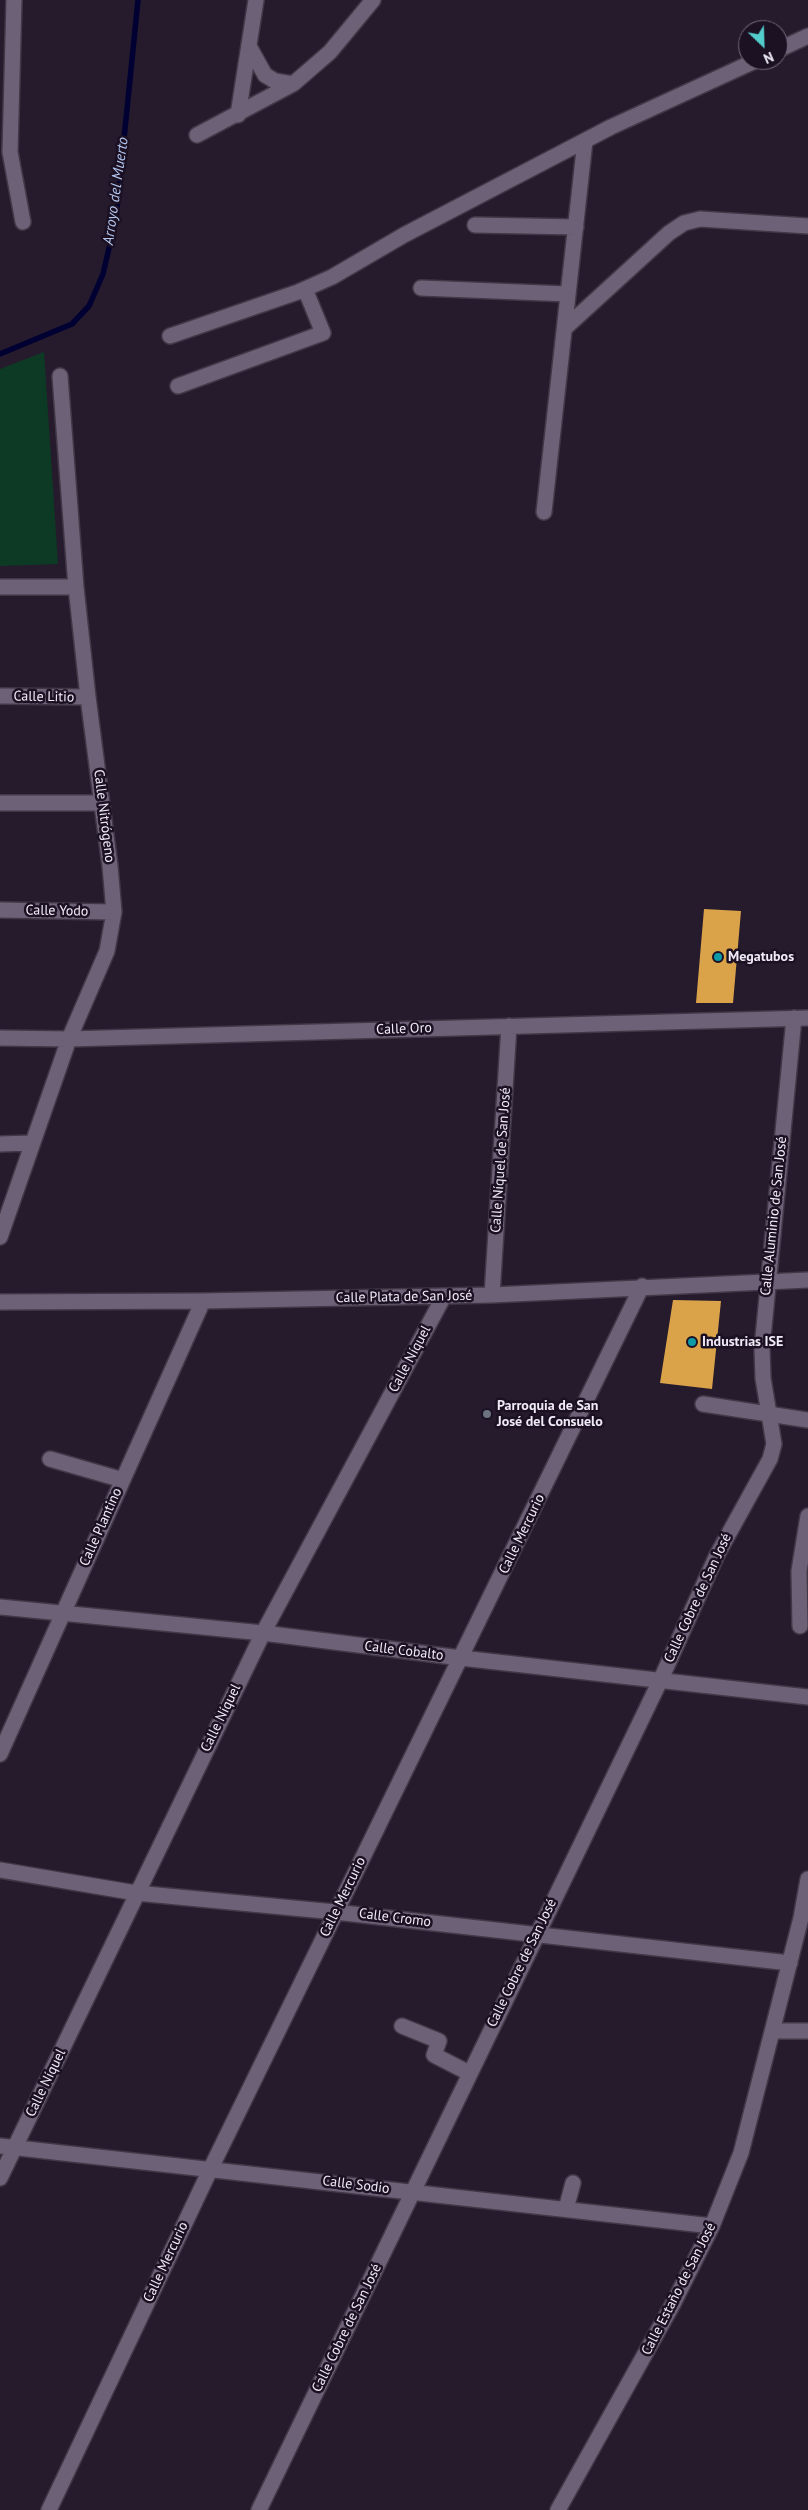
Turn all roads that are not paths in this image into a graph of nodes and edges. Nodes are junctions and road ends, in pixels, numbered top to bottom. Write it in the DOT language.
graph roads {
  1 [pos="14,0"];
  2 [pos="256,0"];
  3 [pos="373,0"];
  4 [pos="808,36"];
  5 [pos="788,45"];
  6 [pos="11,48"];
  7 [pos="250,48"];
  8 [pos="0,65"];
  9 [pos="738,69"];
  10 [pos="293,84"];
  11 [pos="238,115"];
  12 [pos="197,135"];
  13 [pos="0,140"];
  14 [pos="586,141"];
  15 [pos="10,152"];
  16 [pos="23,222"];
  17 [pos="475,226"];
  18 [pos="808,226"];
  19 [pos="576,227"];
  20 [pos="421,288"];
  21 [pos="306,289"];
  22 [pos="568,294"];
  23 [pos="565,328"];
  24 [pos="170,336"];
  25 [pos="60,376"];
  26 [pos="178,386"];
  27 [pos="544,512"];
  28 [pos="0,587"];
  29 [pos="76,588"];
  30 [pos="0,696"];
  31 [pos="88,697"];
  32 [pos="0,803"];
  33 [pos="102,803"];
  34 [pos="0,910"];
  35 [pos="114,912"];
  36 [pos="801,1018"];
  37 [pos="509,1026"];
  38 [pos="0,1038"];
  39 [pos="68,1039"];
  40 [pos="32,1143"];
  41 [pos="0,1144"];
  42 [pos="0,1237"];
  43 [pos="808,1280"];
  44 [pos="767,1282"];
  45 [pos="642,1286"];
  46 [pos="492,1295"];
  47 [pos="444,1296"];
  48 [pos="203,1301"];
  49 [pos="0,1302"];
  50 [pos="703,1404"];
  51 [pos="769,1414"];
  52 [pos="808,1420"];
  53 [pos="50,1458"];
  54 [pos="123,1480"];
  55 [pos="808,1516"];
  56 [pos="0,1607"];
  57 [pos="64,1612"];
  58 [pos="800,1626"];
  59 [pos="263,1633"];
  60 [pos="461,1658"];
  61 [pos="661,1679"];
  62 [pos="808,1697"];
  63 [pos="0,1754"];
  64 [pos="0,1870"];
  65 [pos="808,1879"];
  66 [pos="136,1893"];
  67 [pos="336,1912"];
  68 [pos="536,1935"];
  69 [pos="790,1963"];
  70 [pos="402,2026"];
  71 [pos="772,2031"];
  72 [pos="808,2031"];
  73 [pos="469,2073"];
  74 [pos="7,2146"];
  75 [pos="211,2168"];
  76 [pos="0,2178"];
  77 [pos="573,2183"];
  78 [pos="413,2192"];
  79 [pos="566,2209"];
  80 [pos="712,2226"];
  81 [pos="49,2510"];
  82 [pos="259,2510"];
  83 [pos="558,2510"];
  1 -- 6 [label="street"];
  2 -- 7 [label="street"];
  3 -- 10 [label="street"];
  4 -- 5 [label="street"];
  6 -- 8 [label="street"];
  6 -- 15 [label="street"];
  7 -- 10 [label="street"];
  7 -- 11 [label="street"];
  9 -- 14 [label="street"];
  10 -- 11 [label="street"];
  11 -- 12 [label="street"];
  13 -- 15 [label="street"];
  14 -- 19 [label="street"];
  14 -- 21 [label="street"];
  15 -- 16 [label="street"];
  17 -- 19 [label="street"];
  18 -- 23 [label="street"];
  19 -- 22 [label="street"];
  20 -- 22 [label="street"];
  21 -- 24 [label="street"];
  21 -- 26 [label="street"];
  22 -- 23 [label="street"];
  23 -- 27 [label="street"];
  25 -- 29 [label="street, Calle Nitrógeno"];
  28 -- 29 [label="street"];
  29 -- 31 [label="street, Calle Nitrógeno"];
  30 -- 31 [label="street, Calle Litio"];
  31 -- 33 [label="street, Calle Nitrógeno"];
  32 -- 33 [label="street"];
  33 -- 35 [label="street, Calle Nitrógeno"];
  34 -- 35 [label="street, Calle Yodo"];
  35 -- 39 [label="street, Calle Nitrógeno"];
  36 -- 37 [label="street, Calle Oro"];
  36 -- 44 [label="street, Calle Aluminio de San José"];
  37 -- 39 [label="street, Calle Oro"];
  37 -- 46 [label="street, Calle Níquel de San José"];
  38 -- 39 [label="street, Calle Oro"];
  39 -- 40 [label="street, Calle Nitrógeno"];
  40 -- 41 [label="street"];
  40 -- 42 [label="street, Calle Nitrógeno"];
  43 -- 44 [label="street, Calle Plata de San José"];
  44 -- 45 [label="street, Calle Plata de San José"];
  44 -- 51 [label="street, Calle Aluminio de San José"];
  45 -- 46 [label="street, Calle Plata de San José"];
  45 -- 60 [label="street, Calle Mercurio"];
  46 -- 47 [label="street, Calle Plata de San José"];
  47 -- 48 [label="street, Calle Plata de San José"];
  47 -- 59 [label="street, Calle Níquel"];
  48 -- 49 [label="street, Calle Plata de San José"];
  48 -- 54 [label="street, Calle Plantino"];
  50 -- 51 [label="street"];
  51 -- 52 [label="street"];
  51 -- 61 [label="street, Calle Cobre de San José"];
  53 -- 54 [label="street"];
  54 -- 57 [label="street, Calle Plantino"];
  55 -- 58 [label="street"];
  56 -- 57 [label="street, Calle Cobalto"];
  57 -- 59 [label="street, Calle Cobalto"];
  57 -- 63 [label="street, Calle Plantino"];
  59 -- 60 [label="street, Calle Cobalto"];
  59 -- 66 [label="street, Calle Níquel"];
  60 -- 61 [label="street, Calle Cobalto"];
  60 -- 67 [label="street, Calle Mercurio"];
  61 -- 62 [label="street, Calle Cobalto"];
  61 -- 68 [label="street, Calle Cobre de San José"];
  64 -- 66 [label="street, Calle Cromo"];
  65 -- 69 [label="street, Calle Estaño de San José"];
  66 -- 67 [label="street, Calle Cromo"];
  66 -- 74 [label="street, Calle Níquel"];
  67 -- 68 [label="street, Calle Cromo"];
  67 -- 75 [label="street, Calle Mercurio"];
  68 -- 69 [label="street, Calle Cromo"];
  68 -- 73 [label="street, Calle Cobre de San José"];
  69 -- 71 [label="street, Calle Estaño de San José"];
  70 -- 73 [label="street"];
  71 -- 72 [label="street"];
  71 -- 80 [label="street, Calle Estaño de San José"];
  73 -- 78 [label="street, Calle Cobre de San José"];
  74 -- 75 [label="street, Calle Sodio"];
  74 -- 76 [label="street, Calle Níquel"];
  75 -- 78 [label="street, Calle Sodio"];
  75 -- 81 [label="street, Calle Mercurio"];
  77 -- 79 [label="street"];
  78 -- 79 [label="street, Calle Sodio"];
  78 -- 82 [label="street, Calle Cobre de San José"];
  79 -- 80 [label="street, Calle Sodio"];
  80 -- 83 [label="street, Calle Estaño de San José"];
}
